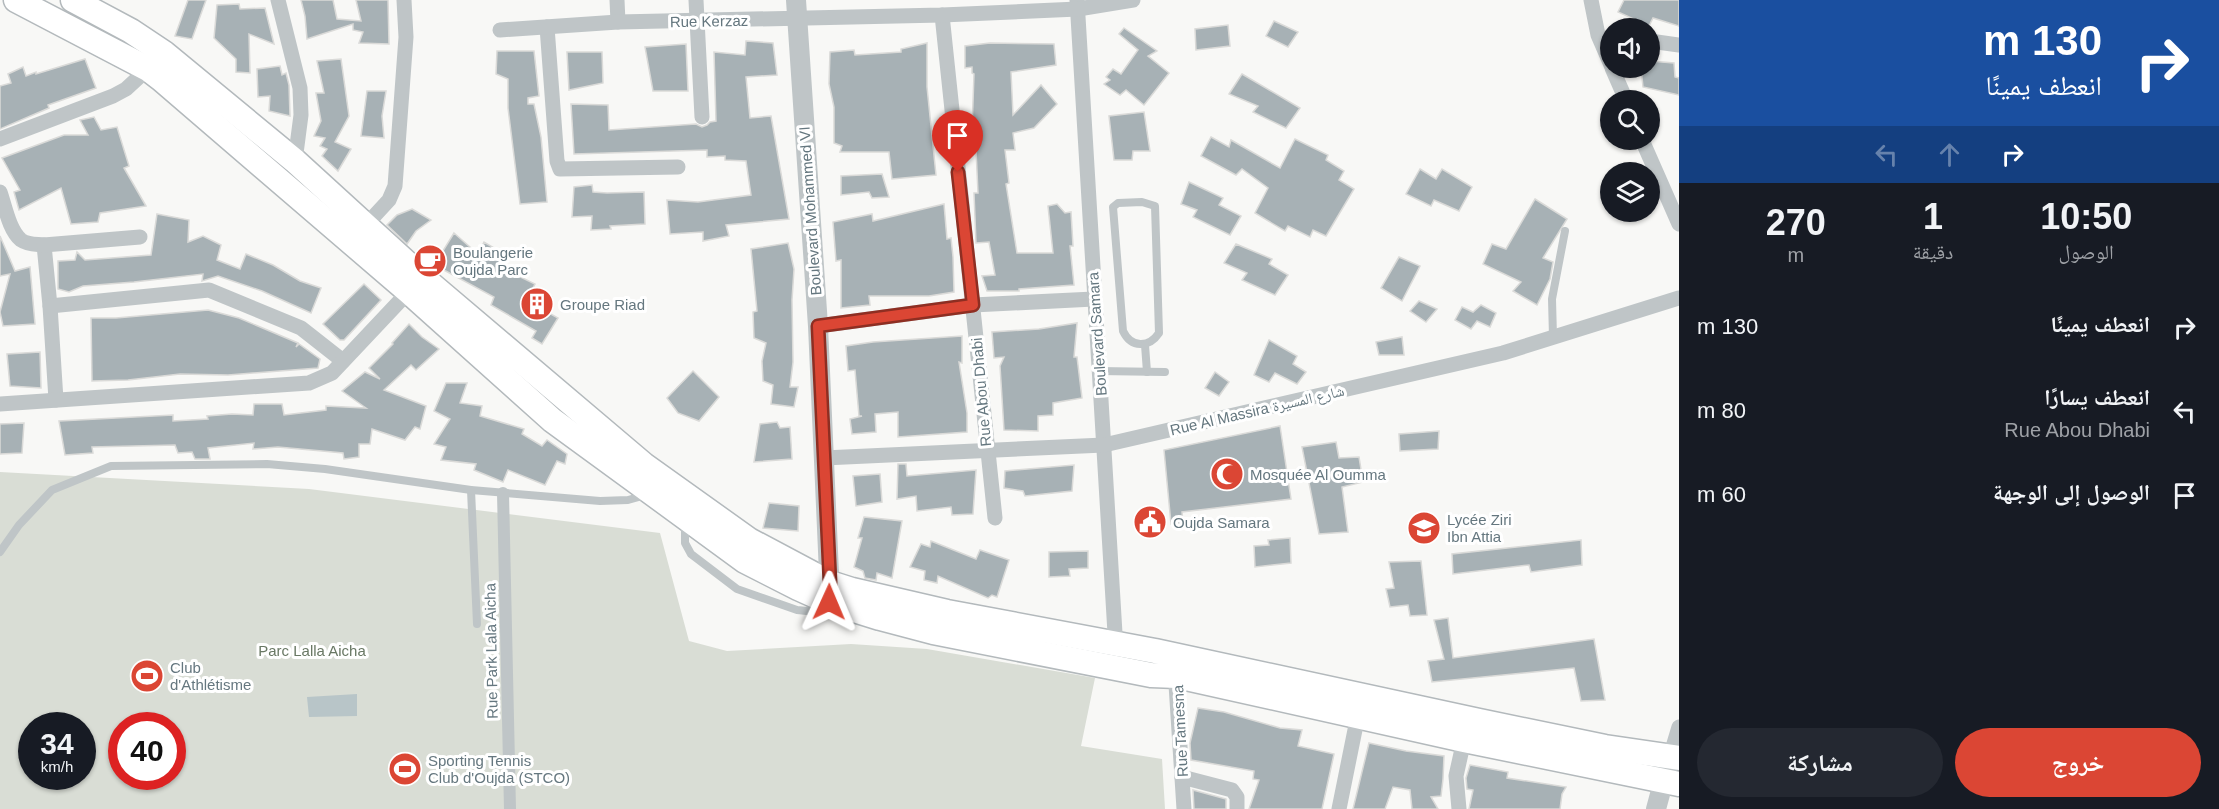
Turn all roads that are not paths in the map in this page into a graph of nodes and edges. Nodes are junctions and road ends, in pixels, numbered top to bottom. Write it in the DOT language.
graph roads {
  1 [pos="16,0"];
  2 [pos="73,0"];
  3 [pos="278,0"];
  4 [pos="404,0"];
  5 [pos="616,0"];
  6 [pos="696,0"];
  7 [pos="1133,0"];
  8 [pos="1591,0"];
  9 [pos="42,5"];
  10 [pos="1077,5"];
  11 [pos="797,10"];
  12 [pos="942,15"];
  13 [pos="698,21"];
  14 [pos="618,22"];
  15 [pos="1600,23"];
  16 [pos="547,27"];
  17 [pos="500,30"];
  18 [pos="1660,42"];
  19 [pos="1679,45"];
  20 [pos="156,61"];
  21 [pos="702,117"];
  22 [pos="0,139"];
  23 [pos="1646,150"];
  24 [pos="295,161"];
  25 [pos="678,167"];
  26 [pos="0,192"];
  27 [pos="1679,225"];
  28 [pos="365,226"];
  29 [pos="1565,231"];
  30 [pos="140,237"];
  31 [pos="44,245"];
  32 [pos="415,284"];
  33 [pos="1094,298"];
  34 [pos="1679,298"];
  35 [pos="973,305"];
  36 [pos="50,306"];
  37 [pos="818,326"];
  38 [pos="1553,337"];
  39 [pos="1145,345"];
  40 [pos="343,361"];
  41 [pos="1099,370"];
  42 [pos="1147,372"];
  43 [pos="1165,372"];
  44 [pos="56,400"];
  45 [pos="568,401"];
  46 [pos="0,404"];
  47 [pos="552,420"];
  48 [pos="1104,445"];
  49 [pos="986,450"];
  50 [pos="824,458"];
  51 [pos="638,471"];
  52 [pos="471,490"];
  53 [pos="651,492"];
  54 [pos="503,493"];
  55 [pos="995,518"];
  56 [pos="0,552"];
  57 [pos="830,592"];
  58 [pos="477,624"];
  59 [pos="1115,655"];
  60 [pos="1174,665"];
  61 [pos="1358,716"];
  62 [pos="1679,728"];
  63 [pos="1464,740"];
  64 [pos="1674,758"];
  65 [pos="1182,777"];
  66 [pos="1671,783"];
  67 [pos="510,809"];
  68 [pos="1184,809"];
  69 [pos="1237,809"];
  70 [pos="1339,809"];
  71 [pos="1459,809"];
  72 [pos="1656,809"];
  1 -- 9 [label="main road"];
  2 -- 20 [label="main road"];
  3 -- 24 [label="street"];
  4 -- 28 [label="street"];
  5 -- 14 [label="street"];
  6 -- 13 [label="street"];
  7 -- 10 [label="street, Rue Kerzaz"];
  8 -- 15 [label="street"];
  9 -- 20 [label="main road"];
  10 -- 12 [label="street, Rue Kerzaz"];
  10 -- 33 [label="street, Boulevard Samara"];
  11 -- 12 [label="street, Rue Kerzaz"];
  11 -- 13 [label="street, Rue Kerzaz"];
  11 -- 37 [label="street, Boulevard Mohammed VI"];
  12 -- 35 [label="street, Rue Abou Dhabi"];
  13 -- 14 [label="street, Rue Kerzaz"];
  13 -- 21 [label="street"];
  14 -- 16 [label="street, Rue Kerzaz"];
  16 -- 17 [label="street, Rue Kerzaz"];
  16 -- 25 [label="street"];
  18 -- 19 [label="street"];
  20 -- 22 [label="street"];
  20 -- 24 [label="main road"];
  20 -- 32 [label="main road"];
  23 -- 27 [label="street"];
  24 -- 28 [label="main road"];
  26 -- 31 [label="street"];
  28 -- 32 [label="main road"];
  29 -- 38 [label="lane"];
  30 -- 31 [label="street"];
  31 -- 36 [label="street"];
  32 -- 40 [label="street"];
  32 -- 45 [label="main road"];
  32 -- 47 [label="main road"];
  33 -- 35 [label="street"];
  33 -- 41 [label="street, Boulevard Samara"];
  34 -- 38 [label="street, Rue Al Massira شارع المسيرة"];
  35 -- 37 [label="street"];
  35 -- 49 [label="street, Rue Abou Dhabi"];
  36 -- 40 [label="street"];
  36 -- 44 [label="street"];
  37 -- 50 [label="street, Boulevard Mohammed VI"];
  38 -- 48 [label="street, Rue Al Massira شارع المسيرة"];
  39 -- 39 [label="lane"];
  39 -- 42 [label="lane"];
  40 -- 44 [label="street"];
  41 -- 42 [label="lane"];
  41 -- 48 [label="street, Boulevard Samara"];
  42 -- 43 [label="lane"];
  44 -- 46 [label="street"];
  45 -- 47 [label="main road"];
  45 -- 51 [label="main road"];
  47 -- 51 [label="main road"];
  48 -- 49 [label="street, Rue Al Massira شارع المسيرة"];
  48 -- 59 [label="street, Boulevard Samara"];
  49 -- 50 [label="street, Rue Al Massira شارع المسيرة"];
  49 -- 55 [label="street, Rue Abou Dhabi"];
  50 -- 57 [label="street, Boulevard Mohammed VI"];
  51 -- 53 [label="main road"];
  51 -- 57 [label="main road"];
  52 -- 54 [label="lane"];
  52 -- 56 [label="lane"];
  52 -- 58 [label="lane"];
  53 -- 54 [label="lane"];
  53 -- 57 [label="main road"];
  54 -- 67 [label="street, Rue Park Lala Aicha"];
  57 -- 59 [label="main road"];
  59 -- 60 [label="main road"];
  60 -- 61 [label="main road"];
  60 -- 64 [label="main road"];
  60 -- 65 [label="street, Rue Tamesna"];
  61 -- 63 [label="main road"];
  61 -- 70 [label="street"];
  62 -- 64 [label="street"];
  63 -- 66 [label="main road"];
  63 -- 71 [label="street"];
  64 -- 66 [label="street"];
  65 -- 68 [label="street, Rue Tamesna"];
  65 -- 69 [label="street"];
  66 -- 72 [label="street"];
}
